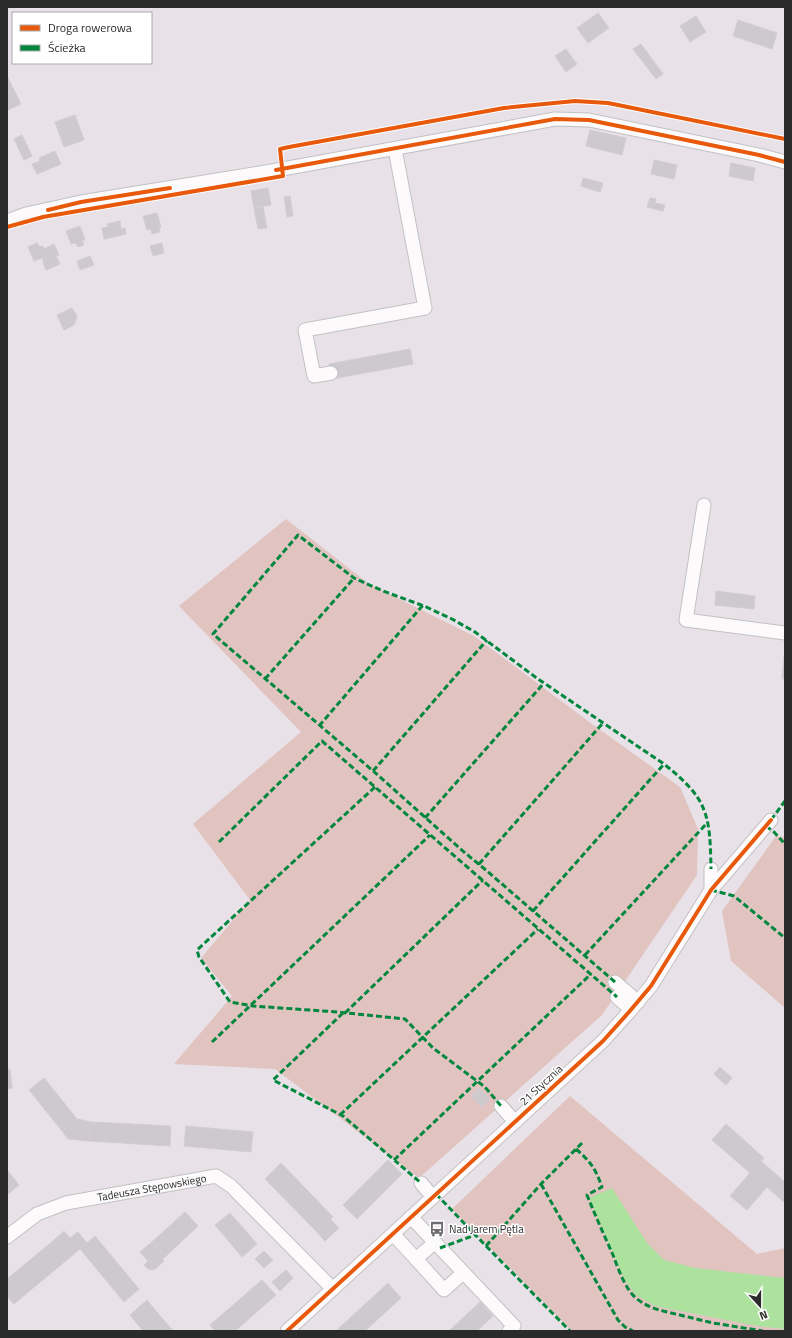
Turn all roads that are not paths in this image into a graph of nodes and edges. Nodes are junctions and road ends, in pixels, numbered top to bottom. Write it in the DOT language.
graph roads {
  1 [pos="395,149"];
  2 [pos="785,162"];
  3 [pos="7,221"];
  4 [pos="331,372"];
  5 [pos="704,505"];
  6 [pos="785,633"];
  7 [pos="771,820"];
  8 [pos="711,869"];
  9 [pos="711,890"];
  10 [pos="615,982"];
  11 [pos="617,997"];
  12 [pos="635,1006"];
  13 [pos="501,1106"];
  14 [pos="515,1122"];
  15 [pos="421,1183"];
  16 [pos="434,1197"];
  17 [pos="411,1217"];
  18 [pos="393,1234"];
  19 [pos="7,1237"];
  20 [pos="434,1243"];
  21 [pos="416,1259"];
  22 [pos="463,1273"];
  23 [pos="333,1289"];
  24 [pos="288,1331"];
  25 [pos="509,1331"];
  1 -- 2 [label="street"];
  1 -- 3 [label="street"];
  1 -- 4 [label="street"];
  5 -- 6 [label="street"];
  7 -- 9 [label="street, 21 Stycznia"];
  8 -- 9 [label="street"];
  9 -- 12 [label="street, 21 Stycznia"];
  10 -- 12 [label="street"];
  11 -- 12 [label="street"];
  12 -- 14 [label="street, 21 Stycznia"];
  13 -- 14 [label="street"];
  14 -- 16 [label="street, 21 Stycznia"];
  15 -- 16 [label="street"];
  16 -- 17 [label="street, 21 Stycznia"];
  17 -- 18 [label="street, 21 Stycznia"];
  17 -- 20 [label="street"];
  18 -- 21 [label="street"];
  18 -- 23 [label="street, 21 Stycznia"];
  19 -- 23 [label="street, Tadeusza Stępowskiego"];
  20 -- 21 [label="street"];
  20 -- 22 [label="street"];
  21 -- 22 [label="street"];
  22 -- 25 [label="street"];
  23 -- 24 [label="street, 21 Stycznia"];
}
